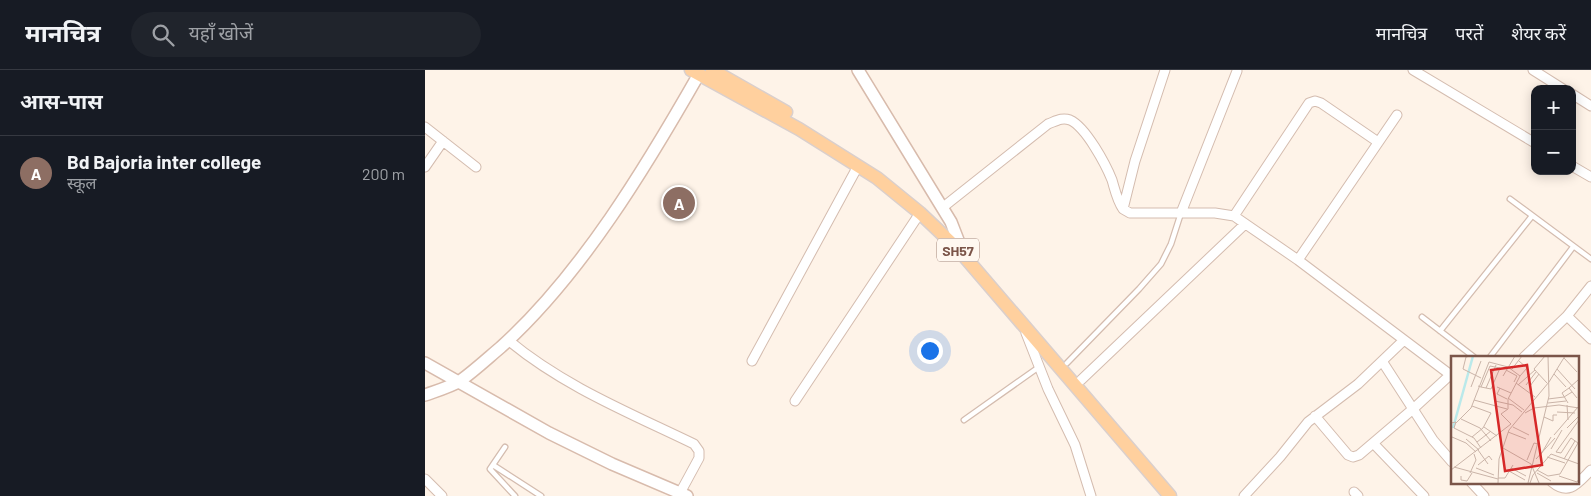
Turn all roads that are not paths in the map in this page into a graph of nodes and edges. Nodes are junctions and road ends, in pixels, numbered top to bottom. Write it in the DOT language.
graph roads {
  1 [pos="712,70"];
  2 [pos="858,70"];
  3 [pos="1165,70"];
  4 [pos="1413,70"];
  5 [pos="1533,70"];
  6 [pos="1237,71"];
  7 [pos="695,72"];
  8 [pos="1557,85"];
  9 [pos="1576,97"];
  10 [pos="1591,106"];
  11 [pos="1397,115"];
  12 [pos="425,127"];
  13 [pos="443,141"];
  14 [pos="1531,141"];
  15 [pos="1378,142"];
  16 [pos="858,166"];
  17 [pos="425,167"];
  18 [pos="476,167"];
  19 [pos="1576,168"];
  20 [pos="1591,177"];
  21 [pos="1510,199"];
  22 [pos="942,208"];
  23 [pos="1123,209"];
  24 [pos="920,213"];
  25 [pos="1181,213"];
  26 [pos="1234,216"];
  27 [pos="1532,216"];
  28 [pos="1245,224"];
  29 [pos="958,245"];
  30 [pos="1573,247"];
  31 [pos="1591,259"];
  32 [pos="1298,260"];
  33 [pos="1591,286"];
  34 [pos="1567,316"];
  35 [pos="1422,317"];
  36 [pos="1023,323"];
  37 [pos="1440,331"];
  38 [pos="1591,339"];
  39 [pos="508,340"];
  40 [pos="1405,340"];
  41 [pos="1473,356"];
  42 [pos="1491,356"];
  43 [pos="1525,356"];
  44 [pos="751,361"];
  45 [pos="1383,361"];
  46 [pos="1067,363"];
  47 [pos="425,364"];
  48 [pos="1040,366"];
  49 [pos="1451,376"];
  50 [pos="1081,380"];
  51 [pos="459,381"];
  52 [pos="425,396"];
  53 [pos="795,401"];
  54 [pos="1413,409"];
  55 [pos="1315,416"];
  56 [pos="964,420"];
  57 [pos="1373,443"];
  58 [pos="505,447"];
  59 [pos="1451,461"];
  60 [pos="493,465"];
  61 [pos="1591,470"];
  62 [pos="425,479"];
  63 [pos="1579,482"];
  64 [pos="1164,484"];
  65 [pos="1473,484"];
  66 [pos="1553,484"];
  67 [pos="1577,484"];
  68 [pos="684,494"];
  69 [pos="442,496"];
  70 [pos="515,496"];
  71 [pos="541,496"];
  72 [pos="1091,496"];
  73 [pos="1170,496"];
  74 [pos="1179,496"];
  75 [pos="1244,496"];
  76 [pos="1424,496"];
  77 [pos="1484,496"];
  1 -- 29 [label="main road, SH57"];
  2 -- 22 [label="street"];
  3 -- 23 [label="street"];
  4 -- 14 [label="street"];
  5 -- 8 [label="street"];
  6 -- 25 [label="street"];
  7 -- 16 [label="main road, SH57"];
  7 -- 39 [label="street"];
  9 -- 10 [label="street"];
  11 -- 15 [label="street"];
  12 -- 13 [label="street"];
  13 -- 17 [label="street"];
  13 -- 18 [label="street"];
  15 -- 26 [label="street"];
  15 -- 32 [label="street"];
  16 -- 24 [label="main road, SH57"];
  16 -- 44 [label="street"];
  19 -- 20 [label="street"];
  21 -- 27 [label="lane"];
  22 -- 23 [label="street"];
  22 -- 29 [label="street"];
  23 -- 25 [label="street"];
  24 -- 29 [label="main road, SH57"];
  24 -- 53 [label="street"];
  25 -- 26 [label="street"];
  25 -- 46 [label="lane"];
  26 -- 28 [label="street"];
  27 -- 30 [label="lane"];
  27 -- 37 [label="lane"];
  28 -- 32 [label="street"];
  28 -- 50 [label="street"];
  29 -- 36 [label="main road, SH57"];
  29 -- 46 [label="main road, SH57"];
  30 -- 31 [label="lane"];
  30 -- 42 [label="lane"];
  32 -- 40 [label="street"];
  33 -- 34 [label="street"];
  34 -- 38 [label="street"];
  34 -- 43 [label="street"];
  35 -- 37 [label="lane"];
  36 -- 48 [label="street"];
  36 -- 64 [label="main road, SH57"];
  37 -- 41 [label="lane"];
  39 -- 51 [label="street"];
  39 -- 68 [label="street"];
  40 -- 45 [label="street"];
  40 -- 49 [label="street"];
  45 -- 54 [label="street"];
  45 -- 55 [label="street"];
  46 -- 50 [label="main road, SH57"];
  47 -- 51 [label="street"];
  48 -- 56 [label="lane"];
  48 -- 72 [label="street"];
  49 -- 54 [label="street"];
  50 -- 64 [label="main road, SH57"];
  51 -- 52 [label="street"];
  51 -- 68 [label="street"];
  54 -- 57 [label="street"];
  54 -- 59 [label="street"];
  55 -- 57 [label="street"];
  55 -- 75 [label="street"];
  57 -- 76 [label="street"];
  58 -- 60 [label="lane"];
  60 -- 70 [label="lane"];
  60 -- 71 [label="lane"];
  61 -- 63 [label="street"];
  62 -- 69 [label="street"];
  64 -- 73 [label="main road, SH57"];
  64 -- 74 [label="main road, SH57"];
  65 -- 77 [label="street"];
  66 -- 67 [label="street"];
}
